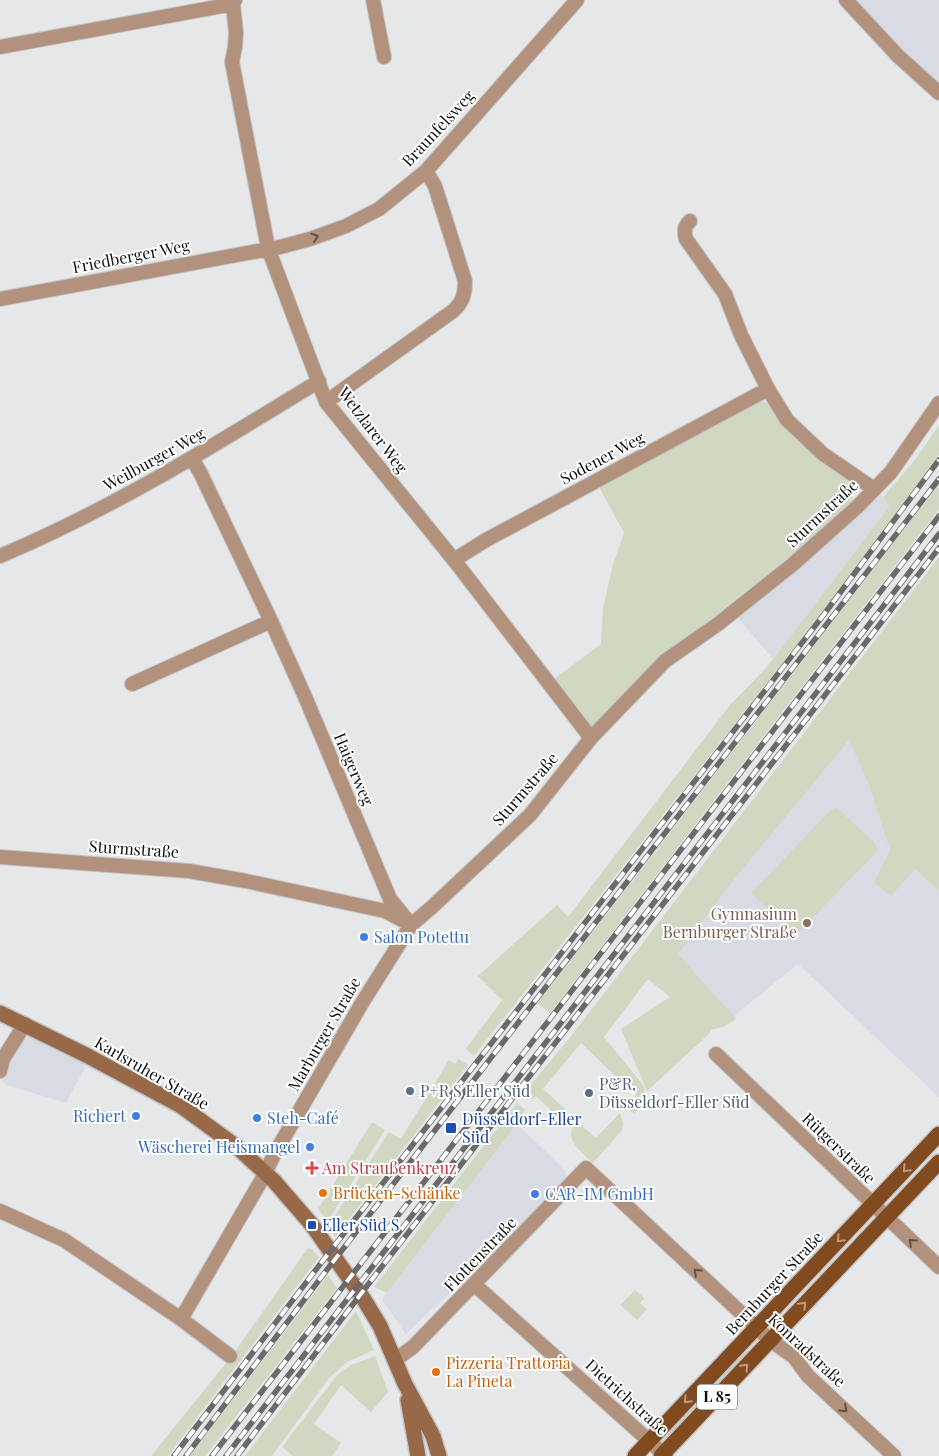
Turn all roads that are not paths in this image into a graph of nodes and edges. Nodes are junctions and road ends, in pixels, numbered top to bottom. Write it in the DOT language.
graph roads {
  1 [pos="374,0"];
  2 [pos="577,0"];
  3 [pos="846,0"];
  4 [pos="234,2"];
  5 [pos="0,47"];
  6 [pos="384,57"];
  7 [pos="939,93"];
  8 [pos="426,171"];
  9 [pos="690,221"];
  10 [pos="268,248"];
  11 [pos="0,299"];
  12 [pos="319,381"];
  13 [pos="768,389"];
  14 [pos="326,402"];
  15 [pos="939,403"];
  16 [pos="192,459"];
  17 [pos="874,489"];
  18 [pos="0,556"];
  19 [pos="454,560"];
  20 [pos="271,621"];
  21 [pos="132,684"];
  22 [pos="591,738"];
  23 [pos="0,857"];
  24 [pos="411,925"];
  25 [pos="0,1013"];
  26 [pos="25,1024"];
  27 [pos="716,1054"];
  28 [pos="0,1067"];
  29 [pos="939,1134"];
  30 [pos="939,1162"];
  31 [pos="586,1168"];
  32 [pos="265,1172"];
  33 [pos="873,1204"];
  34 [pos="0,1211"];
  35 [pos="887,1218"];
  36 [pos="939,1267"];
  37 [pos="475,1285"];
  38 [pos="181,1319"];
  39 [pos="757,1327"];
  40 [pos="770,1340"];
  41 [pos="230,1356"];
  42 [pos="395,1360"];
  43 [pos="405,1384"];
  44 [pos="649,1439"];
  45 [pos="418,1451"];
  46 [pos="663,1455"];
  47 [pos="439,1456"];
  48 [pos="634,1456"];
  49 [pos="894,1456"];
  1 -- 6 [label="street"];
  2 -- 8 [label="street, Braunfelsweg"];
  3 -- 7 [label="street"];
  4 -- 5 [label="street"];
  4 -- 10 [label="street, Wetzlarer Weg"];
  10 -- 8 [label="street, Braunfelsweg, one-way"];
  8 -- 14 [label="street"];
  9 -- 13 [label="street"];
  10 -- 11 [label="street, Friedberger Weg"];
  10 -- 12 [label="street, Wetzlarer Weg"];
  12 -- 14 [label="street, Wetzlarer Weg"];
  12 -- 16 [label="street, Weilburger Weg"];
  13 -- 17 [label="street"];
  13 -- 19 [label="street, Sodener Weg"];
  14 -- 19 [label="street, Wetzlarer Weg"];
  15 -- 17 [label="street, Sturmstraße"];
  16 -- 18 [label="street, Weilburger Weg"];
  16 -- 20 [label="street, Haigerweg"];
  17 -- 22 [label="street, Sturmstraße"];
  19 -- 22 [label="street, Wetzlarer Weg"];
  20 -- 21 [label="street"];
  20 -- 24 [label="street, Haigerweg"];
  22 -- 24 [label="street, Sturmstraße"];
  23 -- 24 [label="street, Sturmstraße"];
  24 -- 32 [label="street, Marburger Straße"];
  25 -- 26 [label="main road, Karlsruher Straße"];
  26 -- 28 [label="street"];
  26 -- 32 [label="main road, Karlsruher Straße"];
  27 -- 33 [label="street, Rütgerstraße"];
  29 -- 33 [label="main road, Bernburger Straße / L 85, one-way"];
  30 -- 35 [label="main road, L 85"];
  31 -- 37 [label="street, Flottenstraße"];
  39 -- 31 [label="street, Konradstraße, one-way"];
  32 -- 38 [label="street, Marburger Straße"];
  32 -- 42 [label="main road, Karlsruher Straße"];
  33 -- 35 [label="street, Rütgerstraße"];
  33 -- 39 [label="main road, Bernburger Straße / L 85, one-way"];
  34 -- 38 [label="street"];
  36 -- 35 [label="street, Rütgerstraße, one-way"];
  40 -- 35 [label="main road, L 85, one-way"];
  37 -- 42 [label="street, Flottenstraße"];
  37 -- 44 [label="street, Dietrichstraße"];
  38 -- 41 [label="street"];
  39 -- 40 [label="street, Konradstraße"];
  39 -- 44 [label="main road, Bernburger Straße / L 85, one-way"];
  46 -- 40 [label="main road, L 85, one-way"];
  40 -- 49 [label="street, Konradstraße, one-way"];
  42 -- 43 [label="main road, Karlsruher Straße"];
  43 -- 45 [label="main road, Karlsruher Straße"];
  43 -- 47 [label="main road, Karlsruher Straße"];
  44 -- 46 [label="street, Dietrichstraße"];
  44 -- 48 [label="main road, Bernburger Straße / L 85"];
}
